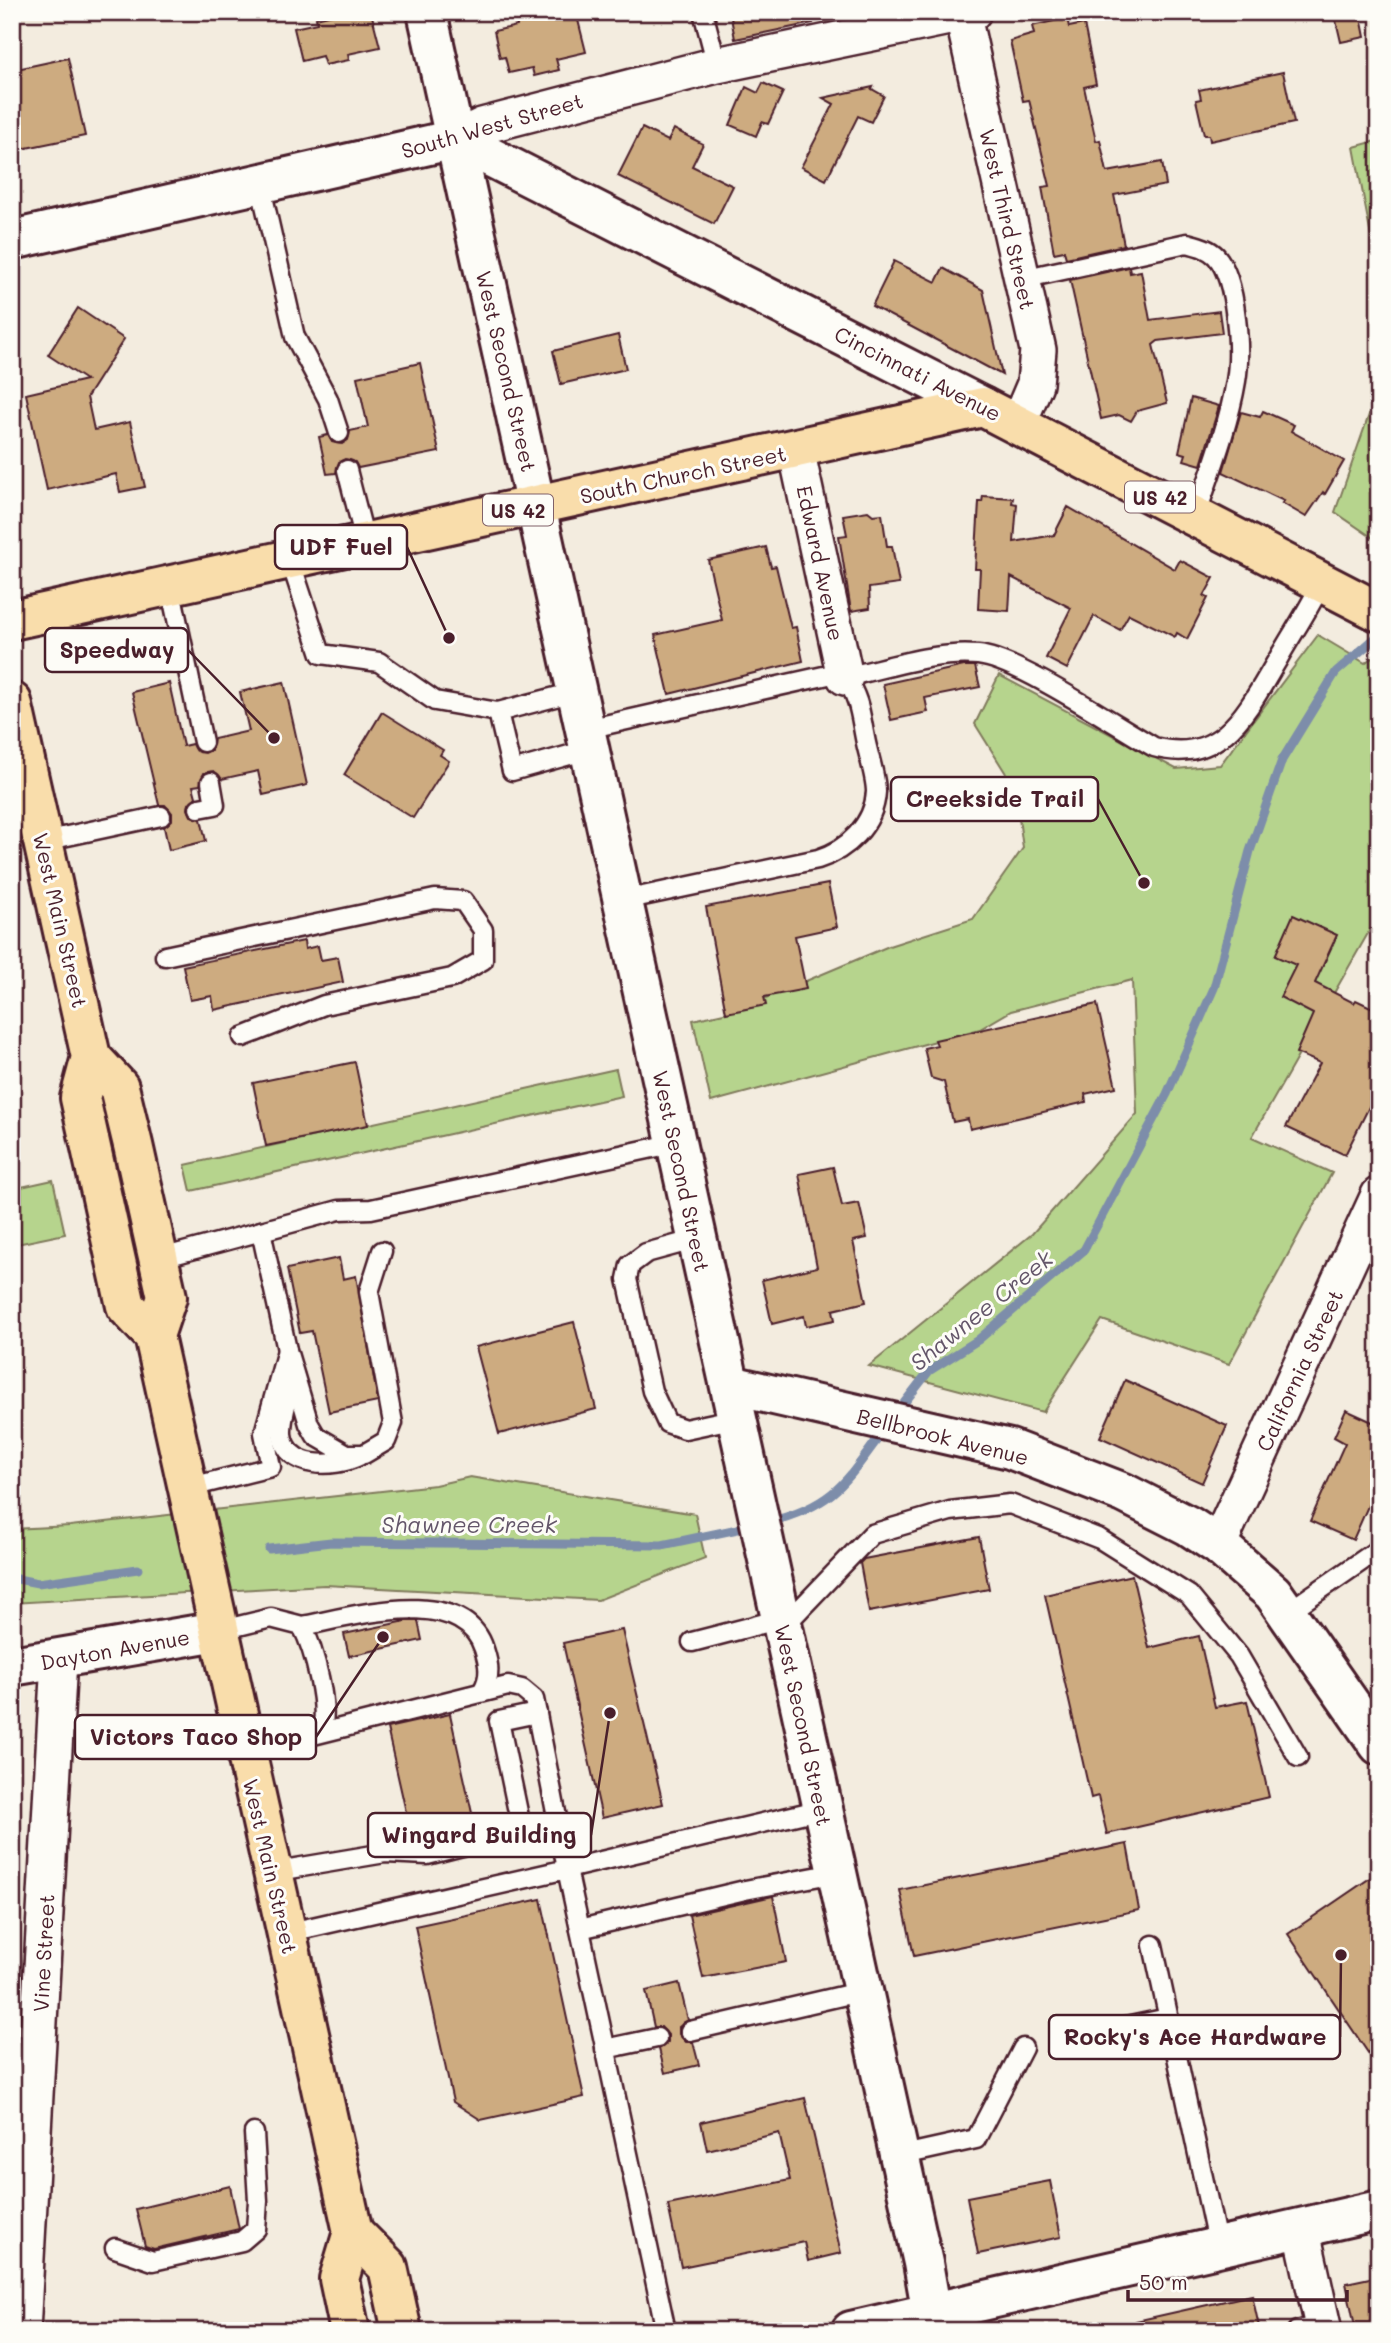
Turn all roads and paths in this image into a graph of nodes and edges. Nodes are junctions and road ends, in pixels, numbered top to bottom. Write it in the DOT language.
graph roads {
  1 [pos="427,12"];
  2 [pos="703,12"];
  3 [pos="966,13"];
  4 [pos="717,65"];
  5 [pos="455,139"];
  6 [pos="260,183"];
  7 [pos="12,240"];
  8 [pos="1021,279"];
  9 [pos="983,407"];
  10 [pos="1018,424"];
  11 [pos="339,433"];
  12 [pos="796,449"];
  13 [pos="347,470"];
  14 [pos="537,506"];
  15 [pos="1196,515"];
  16 [pos="366,544"];
  17 [pos="290,560"];
  18 [pos="170,586"];
  19 [pos="1328,587"];
  20 [pos="1379,612"];
  21 [pos="12,620"];
  22 [pos="845,677"];
  23 [pos="578,691"];
  24 [pos="498,712"];
  25 [pos="14,718"];
  26 [pos="589,739"];
  27 [pos="203,742"];
  28 [pos="211,782"];
  29 [pos="199,808"];
  30 [pos="161,816"];
  31 [pos="44,841"];
  32 [pos="624,900"];
  33 [pos="165,956"];
  34 [pos="243,1037"];
  35 [pos="92,1057"];
  36 [pos="676,1143"];
  37 [pos="1379,1195"];
  38 [pos="261,1231"];
  39 [pos="697,1239"];
  40 [pos="382,1251"];
  41 [pos="158,1259"];
  42 [pos="154,1336"];
  43 [pos="287,1350"];
  44 [pos="295,1371"];
  45 [pos="734,1402"];
  46 [pos="364,1454"];
  47 [pos="187,1488"];
  48 [pos="1218,1545"];
  49 [pos="1379,1549"];
  50 [pos="1288,1612"];
  51 [pos="782,1623"];
  52 [pos="302,1626"];
  53 [pos="218,1630"];
  54 [pos="692,1642"];
  55 [pos="59,1659"];
  56 [pos="12,1667"];
  57 [pos="484,1690"];
  58 [pos="537,1713"];
  59 [pos="321,1732"];
  60 [pos="1379,1745"];
  61 [pos="244,1748"];
  62 [pos="1298,1757"];
  63 [pos="822,1810"];
  64 [pos="566,1869"];
  65 [pos="272,1872"];
  66 [pos="836,1873"];
  67 [pos="580,1929"];
  68 [pos="286,1933"];
  69 [pos="1153,1945"];
  70 [pos="863,1990"];
  71 [pos="1168,2018"];
  72 [pos="690,2031"];
  73 [pos="1097,2034"];
  74 [pos="657,2038"];
  75 [pos="1023,2048"];
  76 [pos="605,2049"];
  77 [pos="24,2110"];
  78 [pos="254,2133"];
  79 [pos="900,2156"];
  80 [pos="1379,2210"];
  81 [pos="1300,2227"];
  82 [pos="20,2231"];
  83 [pos="354,2232"];
  84 [pos="1218,2247"];
  85 [pos="114,2248"];
  86 [pos="934,2322"];
  87 [pos="1314,2329"];
  88 [pos="22,2331"];
  89 [pos="350,2331"];
  90 [pos="402,2331"];
  91 [pos="666,2331"];
  92 [pos="851,2331"];
  1 -- 5 [label="main road, West Second Street"];
  2 -- 4 [label="lane"];
  3 -- 4 [label="street, South West Street"];
  3 -- 8 [label="street, West Third Street"];
  4 -- 5 [label="street, South West Street"];
  5 -- 6 [label="main road, South West Street"];
  5 -- 9 [label="main road, Cincinnati Avenue"];
  5 -- 14 [label="main road, West Second Street"];
  6 -- 7 [label="main road, South West Street"];
  6 -- 11 [label="lane"];
  8 -- 10 [label="street, West Third Street"];
  8 -- 15 [label="lane"];
  9 -- 10 [label="main road, Cincinnati Avenue / US 42"];
  9 -- 12 [label="main road, South Church Street / US 42"];
  10 -- 15 [label="main road, Cincinnati Avenue / US 42"];
  12 -- 14 [label="main road, South Church Street / US 42"];
  12 -- 22 [label="street, Edward Avenue"];
  13 -- 16 [label="lane"];
  14 -- 16 [label="main road, South Church Street / US 42"];
  14 -- 23 [label="main road, West Second Street"];
  15 -- 19 [label="main road, Cincinnati Avenue / US 42"];
  16 -- 17 [label="main road, South Church Street / US 42"];
  17 -- 18 [label="main road, South Church Street / US 42"];
  17 -- 24 [label="lane"];
  18 -- 21 [label="main road, South Church Street / US 42"];
  18 -- 27 [label="lane"];
  19 -- 20 [label="main road, Cincinnati Avenue / US 42"];
  19 -- 22 [label="lane"];
  22 -- 26 [label="lane"];
  22 -- 32 [label="lane"];
  23 -- 24 [label="lane"];
  23 -- 26 [label="main road, West Second Street"];
  24 -- 26 [label="lane"];
  25 -- 31 [label="main road, West Main Street"];
  26 -- 32 [label="main road, West Second Street"];
  28 -- 29 [label="lane"];
  30 -- 31 [label="lane"];
  31 -- 35 [label="main road, West Main Street"];
  32 -- 36 [label="main road, West Second Street"];
  33 -- 34 [label="lane"];
  35 -- 41 [label="main road"];
  35 -- 42 [label="main road, West Main Street"];
  36 -- 38 [label="lane"];
  36 -- 39 [label="main road, West Second Street"];
  37 -- 48 [label="street, California Street"];
  38 -- 41 [label="lane"];
  38 -- 43 [label="lane"];
  39 -- 45 [label="main road, West Second Street"];
  39 -- 45 [label="lane"];
  40 -- 46 [label="lane"];
  41 -- 42 [label="main road"];
  42 -- 47 [label="main road, West Main Street"];
  43 -- 44 [label="lane"];
  43 -- 47 [label="lane"];
  44 -- 46 [label="lane"];
  44 -- 46 [label="lane"];
  45 -- 48 [label="main road, Bellbrook Avenue"];
  45 -- 51 [label="main road, West Second Street"];
  47 -- 53 [label="main road, West Main Street"];
  48 -- 50 [label="main road, Bellbrook Avenue"];
  49 -- 50 [label="lane"];
  50 -- 60 [label="main road, Bellbrook Avenue"];
  51 -- 54 [label="lane"];
  51 -- 62 [label="lane"];
  51 -- 63 [label="main road, West Second Street"];
  52 -- 53 [label="lane"];
  52 -- 57 [label="lane"];
  52 -- 59 [label="lane"];
  53 -- 55 [label="main road, Dayton Avenue"];
  53 -- 61 [label="main road, West Main Street"];
  55 -- 56 [label="main road, Dayton Avenue"];
  55 -- 77 [label="street, Vine Street"];
  57 -- 58 [label="lane"];
  57 -- 59 [label="lane"];
  58 -- 64 [label="lane"];
  58 -- 65 [label="lane"];
  59 -- 61 [label="lane"];
  61 -- 65 [label="main road, West Main Street"];
  63 -- 64 [label="lane"];
  63 -- 66 [label="main road, West Second Street"];
  64 -- 67 [label="lane"];
  64 -- 68 [label="lane"];
  65 -- 68 [label="main road, West Main Street"];
  66 -- 67 [label="lane"];
  66 -- 70 [label="main road, West Second Street"];
  67 -- 76 [label="lane"];
  68 -- 83 [label="main road, West Main Street"];
  69 -- 71 [label="lane"];
  70 -- 72 [label="lane"];
  70 -- 79 [label="main road, West Second Street"];
  71 -- 73 [label="lane"];
  71 -- 84 [label="lane"];
  74 -- 76 [label="lane"];
  75 -- 79 [label="lane"];
  76 -- 91 [label="lane"];
  77 -- 82 [label="street, Vine Street"];
  78 -- 85 [label="lane"];
  79 -- 86 [label="main road, West Second Street"];
  80 -- 81 [label="main road"];
  81 -- 84 [label="main road"];
  81 -- 87 [label="street"];
  82 -- 88 [label="street, Vine Street"];
  83 -- 89 [label="main road"];
  83 -- 90 [label="main road"];
  84 -- 86 [label="main road"];
  86 -- 92 [label="main road"];
}
